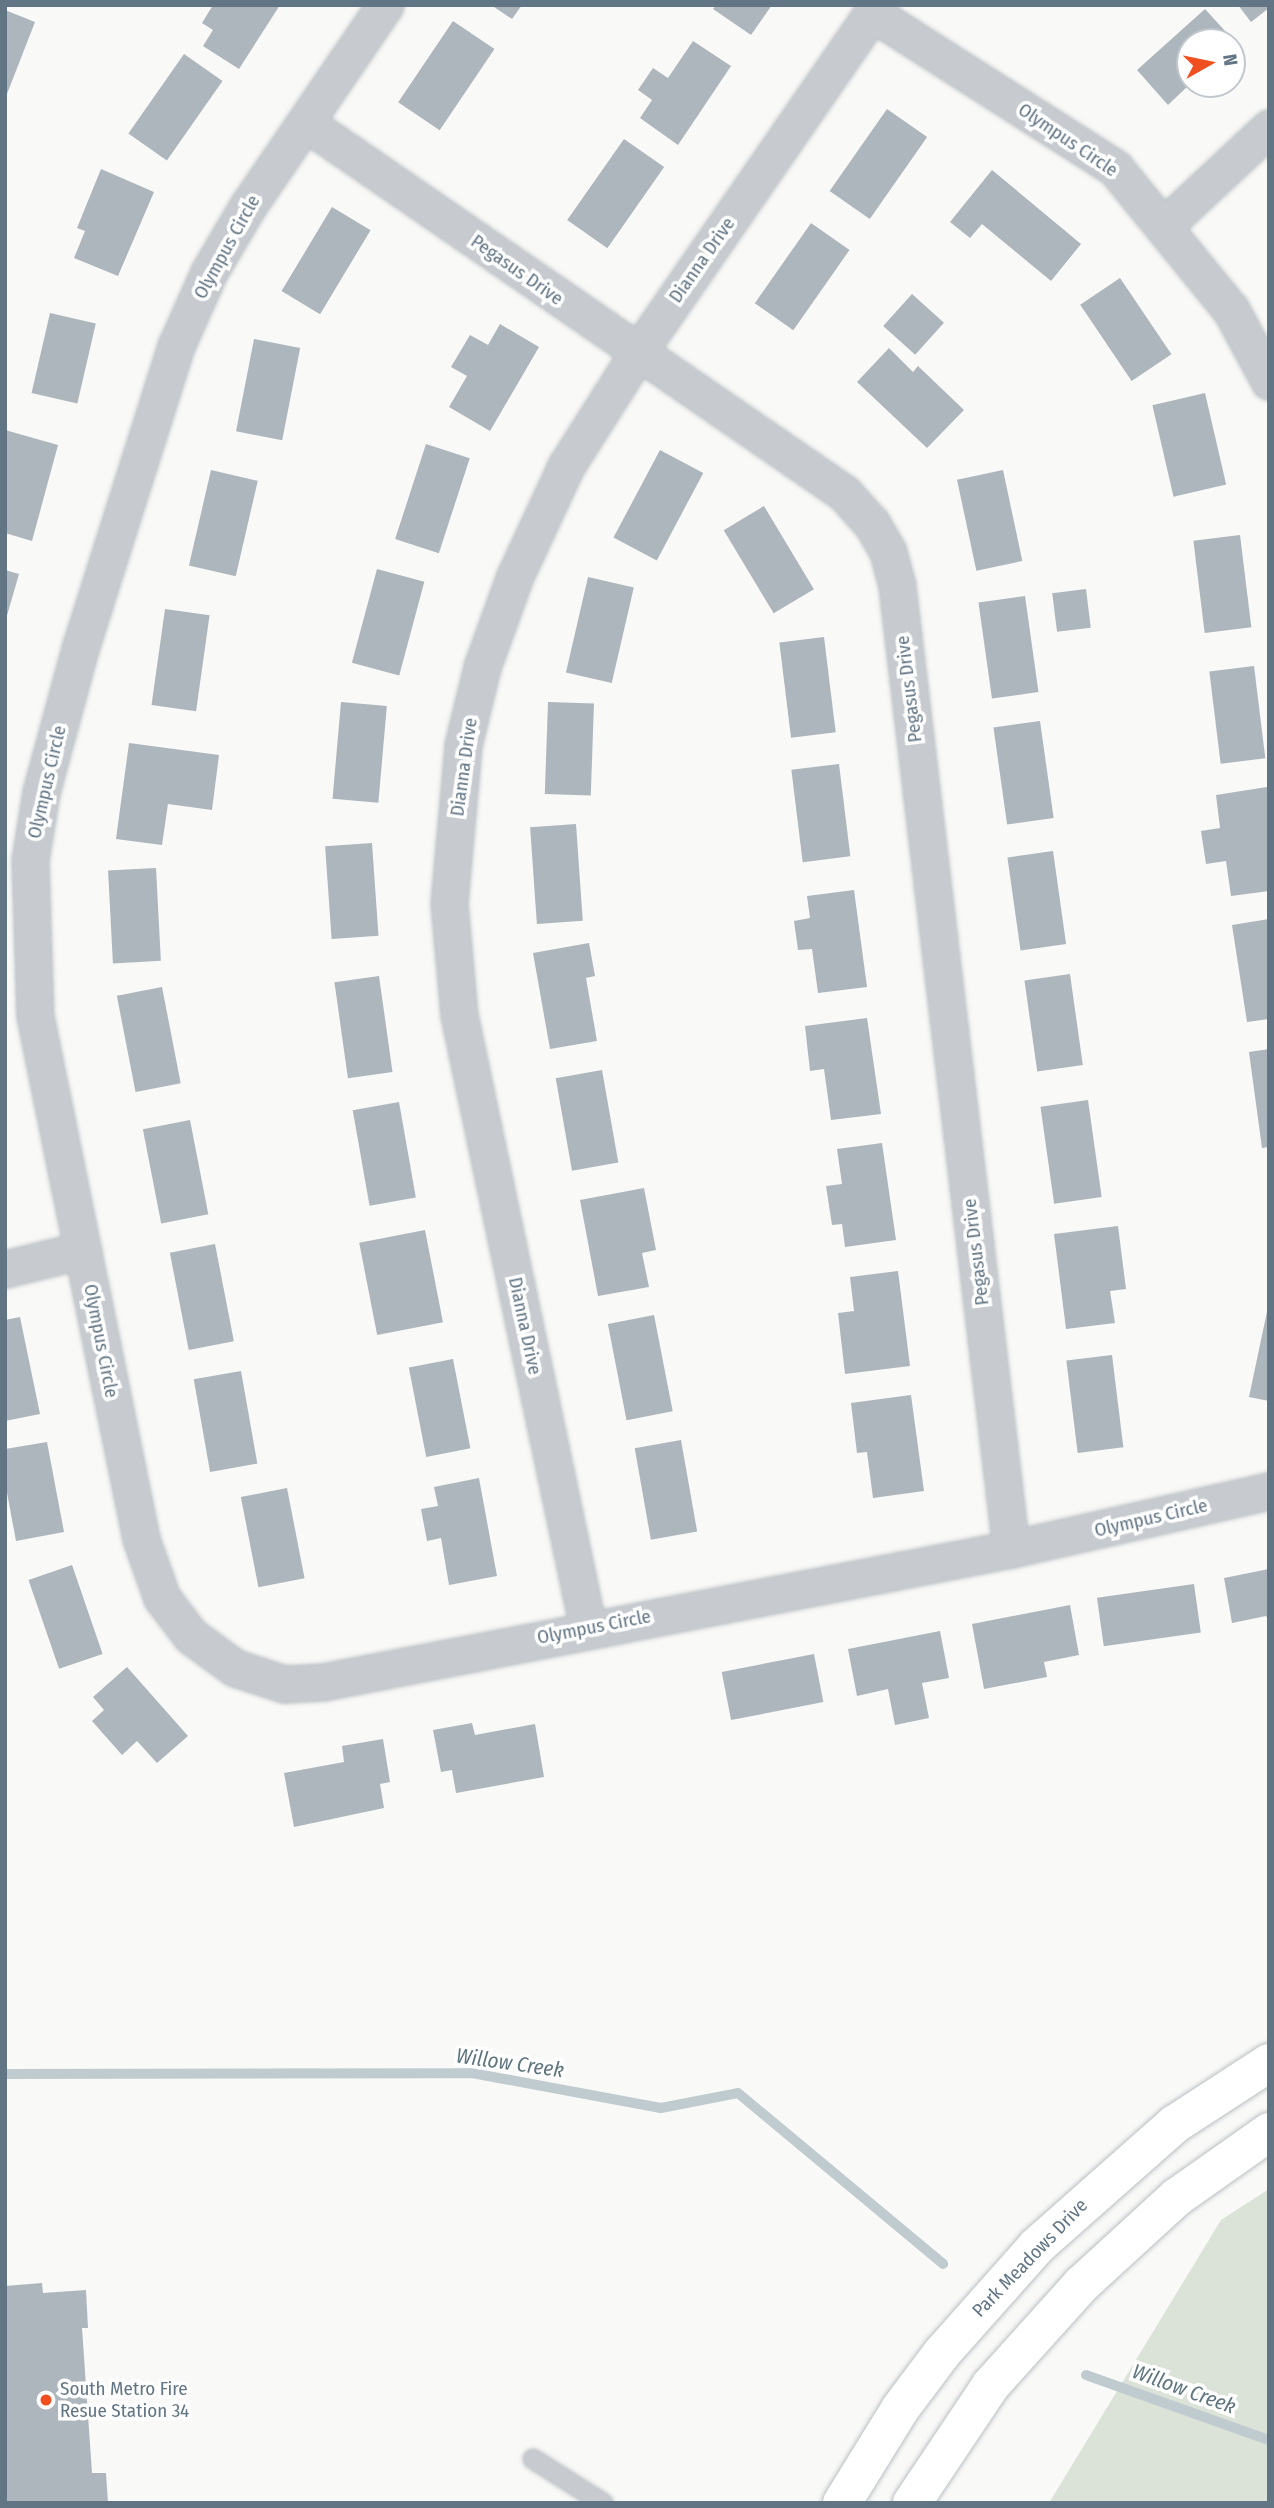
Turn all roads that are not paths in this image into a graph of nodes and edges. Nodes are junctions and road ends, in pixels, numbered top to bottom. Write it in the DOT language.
graph roads {
  1 [pos="385,5"];
  2 [pos="875,9"];
  3 [pos="306,123"];
  4 [pos="1269,128"];
  5 [pos="1164,226"];
  6 [pos="637,354"];
  7 [pos="1269,381"];
  8 [pos="83,1251"];
  9 [pos="5,1269"];
  10 [pos="1269,1491"];
  11 [pos="1012,1549"];
  12 [pos="589,1628"];
  13 [pos="1269,2063"];
  14 [pos="1269,2132"];
  15 [pos="533,2459"];
  16 [pos="603,2503"];
  17 [pos="842,2503"];
  18 [pos="912,2503"];
  1 -- 3 [label="street, Olympus Circle"];
  2 -- 5 [label="street, Olympus Circle"];
  2 -- 6 [label="street, Dianna Drive"];
  3 -- 6 [label="street, Pegasus Drive"];
  3 -- 8 [label="street, Olympus Circle"];
  4 -- 5 [label="street"];
  5 -- 7 [label="street, Olympus Circle"];
  6 -- 11 [label="street, Pegasus Drive"];
  6 -- 12 [label="street, Dianna Drive"];
  8 -- 9 [label="street"];
  8 -- 12 [label="street, Olympus Circle"];
  10 -- 11 [label="street, Olympus Circle"];
  11 -- 12 [label="street, Olympus Circle"];
  13 -- 17 [label="main road, Park Meadows Drive"];
  14 -- 18 [label="main road"];
  15 -- 16 [label="lane"];
}
